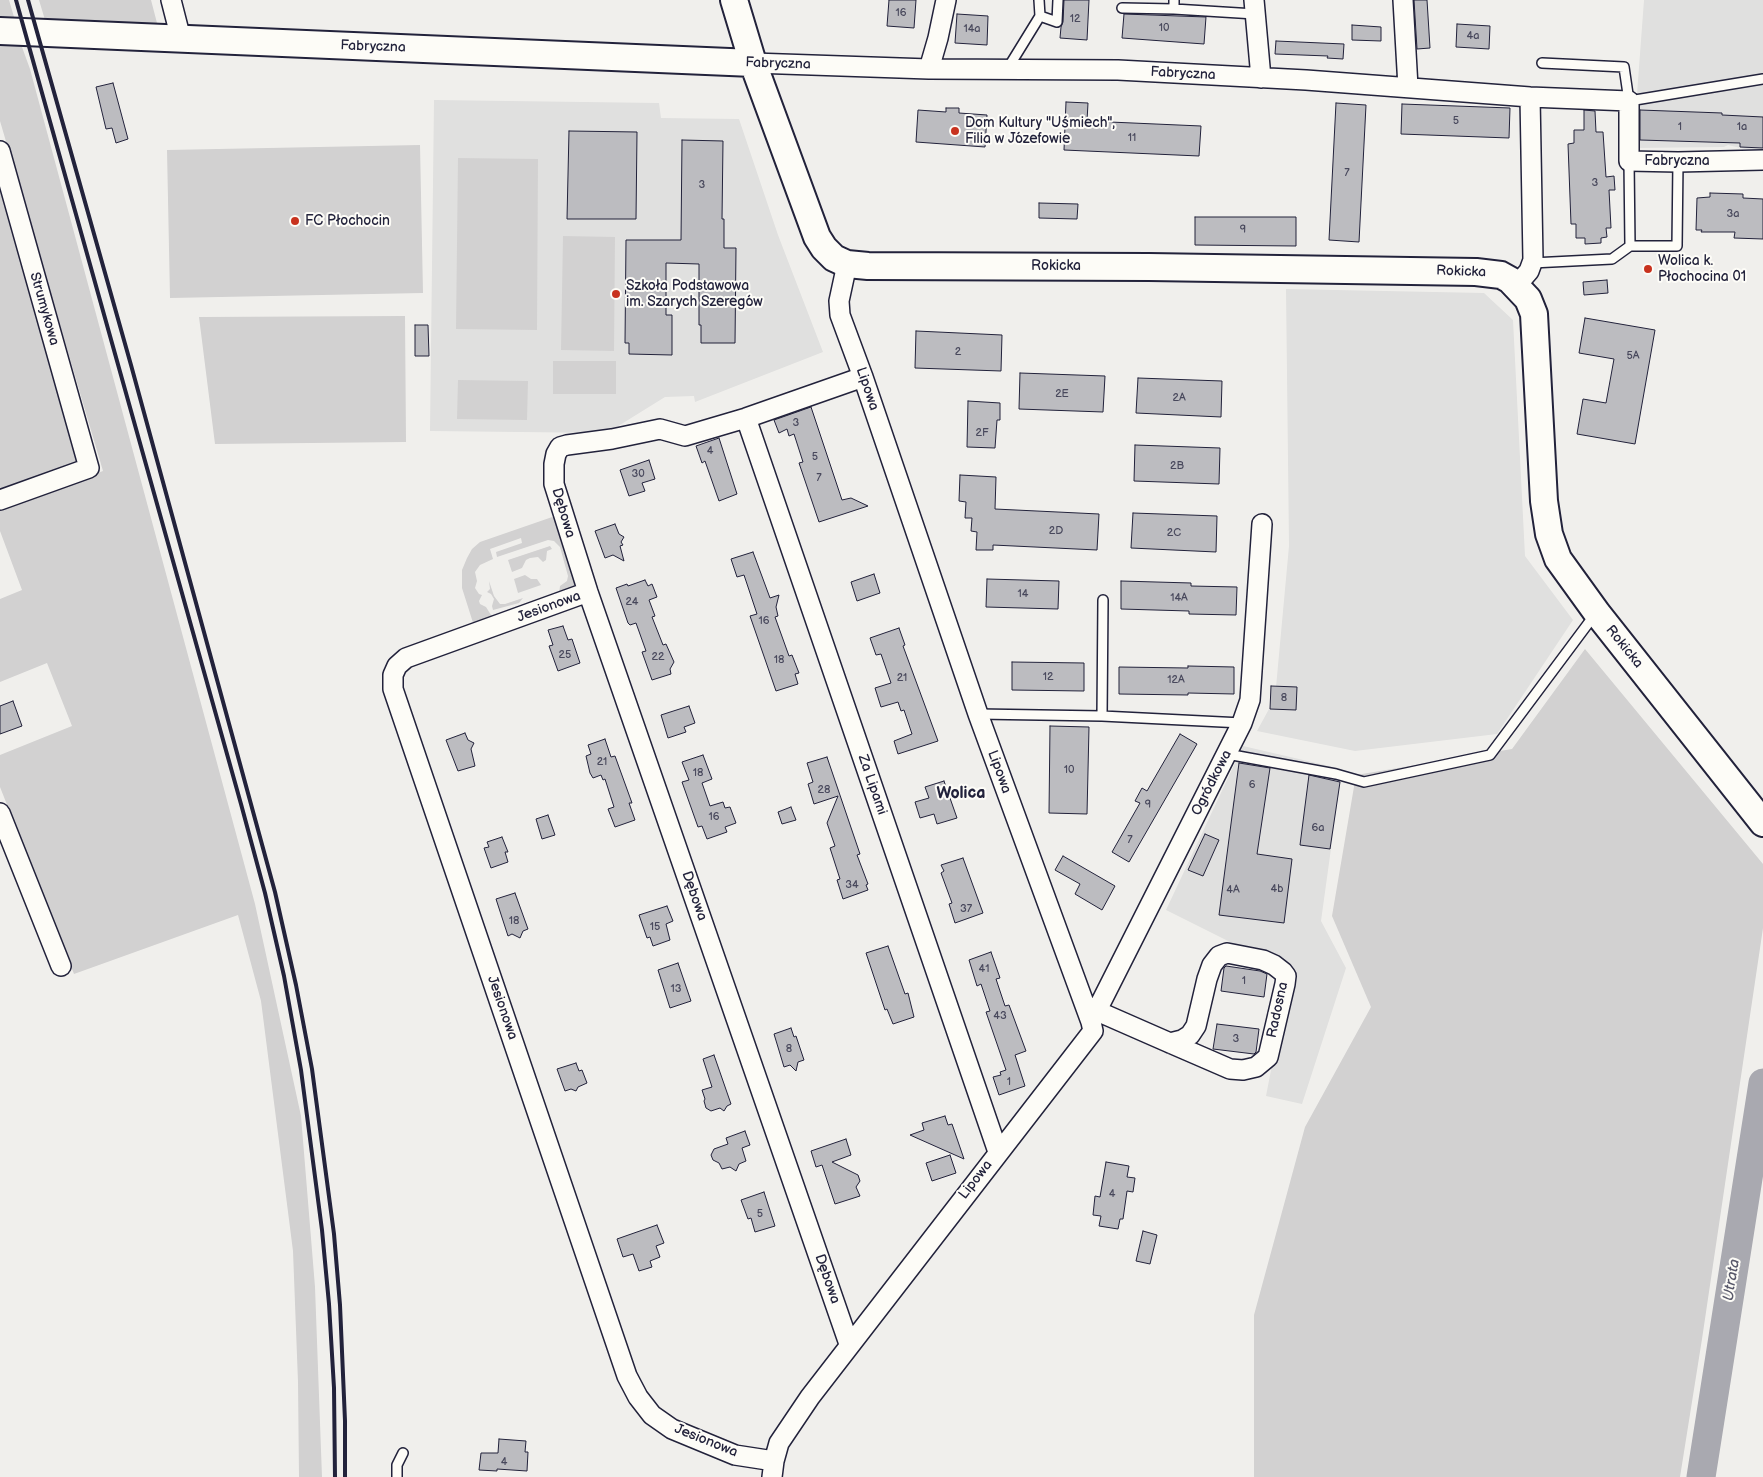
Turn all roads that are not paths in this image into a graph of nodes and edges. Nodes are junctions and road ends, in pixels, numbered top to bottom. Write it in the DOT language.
graph roads {
  1 [pos="171,0"];
  2 [pos="734,0"];
  3 [pos="946,0"];
  4 [pos="1039,0"];
  5 [pos="1058,0"];
  6 [pos="1402,0"];
  7 [pos="1174,4"];
  8 [pos="1255,7"];
  9 [pos="1122,8"];
  10 [pos="1040,16"];
  11 [pos="13,32"];
  12 [pos="181,39"];
  13 [pos="753,63"];
  14 [pos="1542,63"];
  15 [pos="1008,68"];
  16 [pos="929,69"];
  17 [pos="1260,78"];
  18 [pos="1763,79"];
  19 [pos="1408,87"];
  20 [pos="1530,97"];
  21 [pos="1629,101"];
  22 [pos="0,151"];
  23 [pos="1763,160"];
  24 [pos="1629,161"];
  25 [pos="1678,162"];
  26 [pos="1630,246"];
  27 [pos="1532,263"];
  28 [pos="847,264"];
  29 [pos="1516,286"];
  30 [pos="863,377"];
  31 [pos="746,418"];
  32 [pos="0,500"];
  33 [pos="1262,524"];
  34 [pos="588,592"];
  35 [pos="1103,600"];
  36 [pos="1597,613"];
  37 [pos="978,714"];
  38 [pos="1102,716"];
  39 [pos="1242,723"];
  40 [pos="1227,754"];
  41 [pos="0,813"];
  42 [pos="1763,823"];
  43 [pos="61,966"];
  44 [pos="1094,1017"];
  45 [pos="1170,1043"];
  46 [pos="998,1152"];
  47 [pos="849,1344"];
  48 [pos="403,1453"];
  49 [pos="773,1469"];
  50 [pos="397,1477"];
  1 -- 12 [label="street"];
  2 -- 13 [label="main road"];
  3 -- 16 [label="street"];
  4 -- 10 [label="lane"];
  5 -- 10 [label="lane"];
  6 -- 19 [label="street"];
  7 -- 8 [label="lane"];
  7 -- 9 [label="lane"];
  8 -- 17 [label="street"];
  10 -- 15 [label="lane"];
  11 -- 12 [label="main road, Fabryczna"];
  12 -- 13 [label="main road, Fabryczna"];
  13 -- 16 [label="street, Fabryczna"];
  13 -- 28 [label="main road"];
  14 -- 21 [label="lane"];
  15 -- 16 [label="street, Fabryczna"];
  15 -- 17 [label="street, Fabryczna"];
  17 -- 19 [label="street, Fabryczna"];
  18 -- 21 [label="lane"];
  19 -- 20 [label="street, Fabryczna"];
  20 -- 21 [label="street, Fabryczna"];
  20 -- 27 [label="street"];
  21 -- 24 [label="street, Fabryczna"];
  22 -- 32 [label="street, Strumykowa"];
  23 -- 25 [label="street, Fabryczna"];
  24 -- 25 [label="street, Fabryczna"];
  24 -- 26 [label="lane"];
  25 -- 26 [label="lane"];
  26 -- 27 [label="lane"];
  27 -- 29 [label="street"];
  28 -- 29 [label="main road, Rokicka"];
  28 -- 30 [label="street, Lipowa"];
  29 -- 36 [label="main road, Rokicka"];
  30 -- 31 [label="street"];
  30 -- 37 [label="street, Lipowa"];
  31 -- 34 [label="street, Dębowa"];
  31 -- 46 [label="street, Za Lipami"];
  33 -- 39 [label="street, Ogródkowa"];
  34 -- 47 [label="street, Dębowa"];
  34 -- 49 [label="street, Jesionowa"];
  35 -- 38 [label="lane"];
  36 -- 40 [label="lane"];
  36 -- 42 [label="main road, Rokicka"];
  37 -- 38 [label="lane"];
  37 -- 44 [label="street, Lipowa"];
  38 -- 39 [label="lane"];
  39 -- 40 [label="street, Ogródkowa"];
  40 -- 44 [label="street, Ogródkowa"];
  41 -- 43 [label="street"];
  44 -- 45 [label="street, Radosna"];
  44 -- 46 [label="street, Lipowa"];
  45 -- 45 [label="street, Radosna"];
  46 -- 47 [label="street, Lipowa"];
  47 -- 49 [label="street, Lipowa"];
  48 -- 50 [label="lane"];
}
